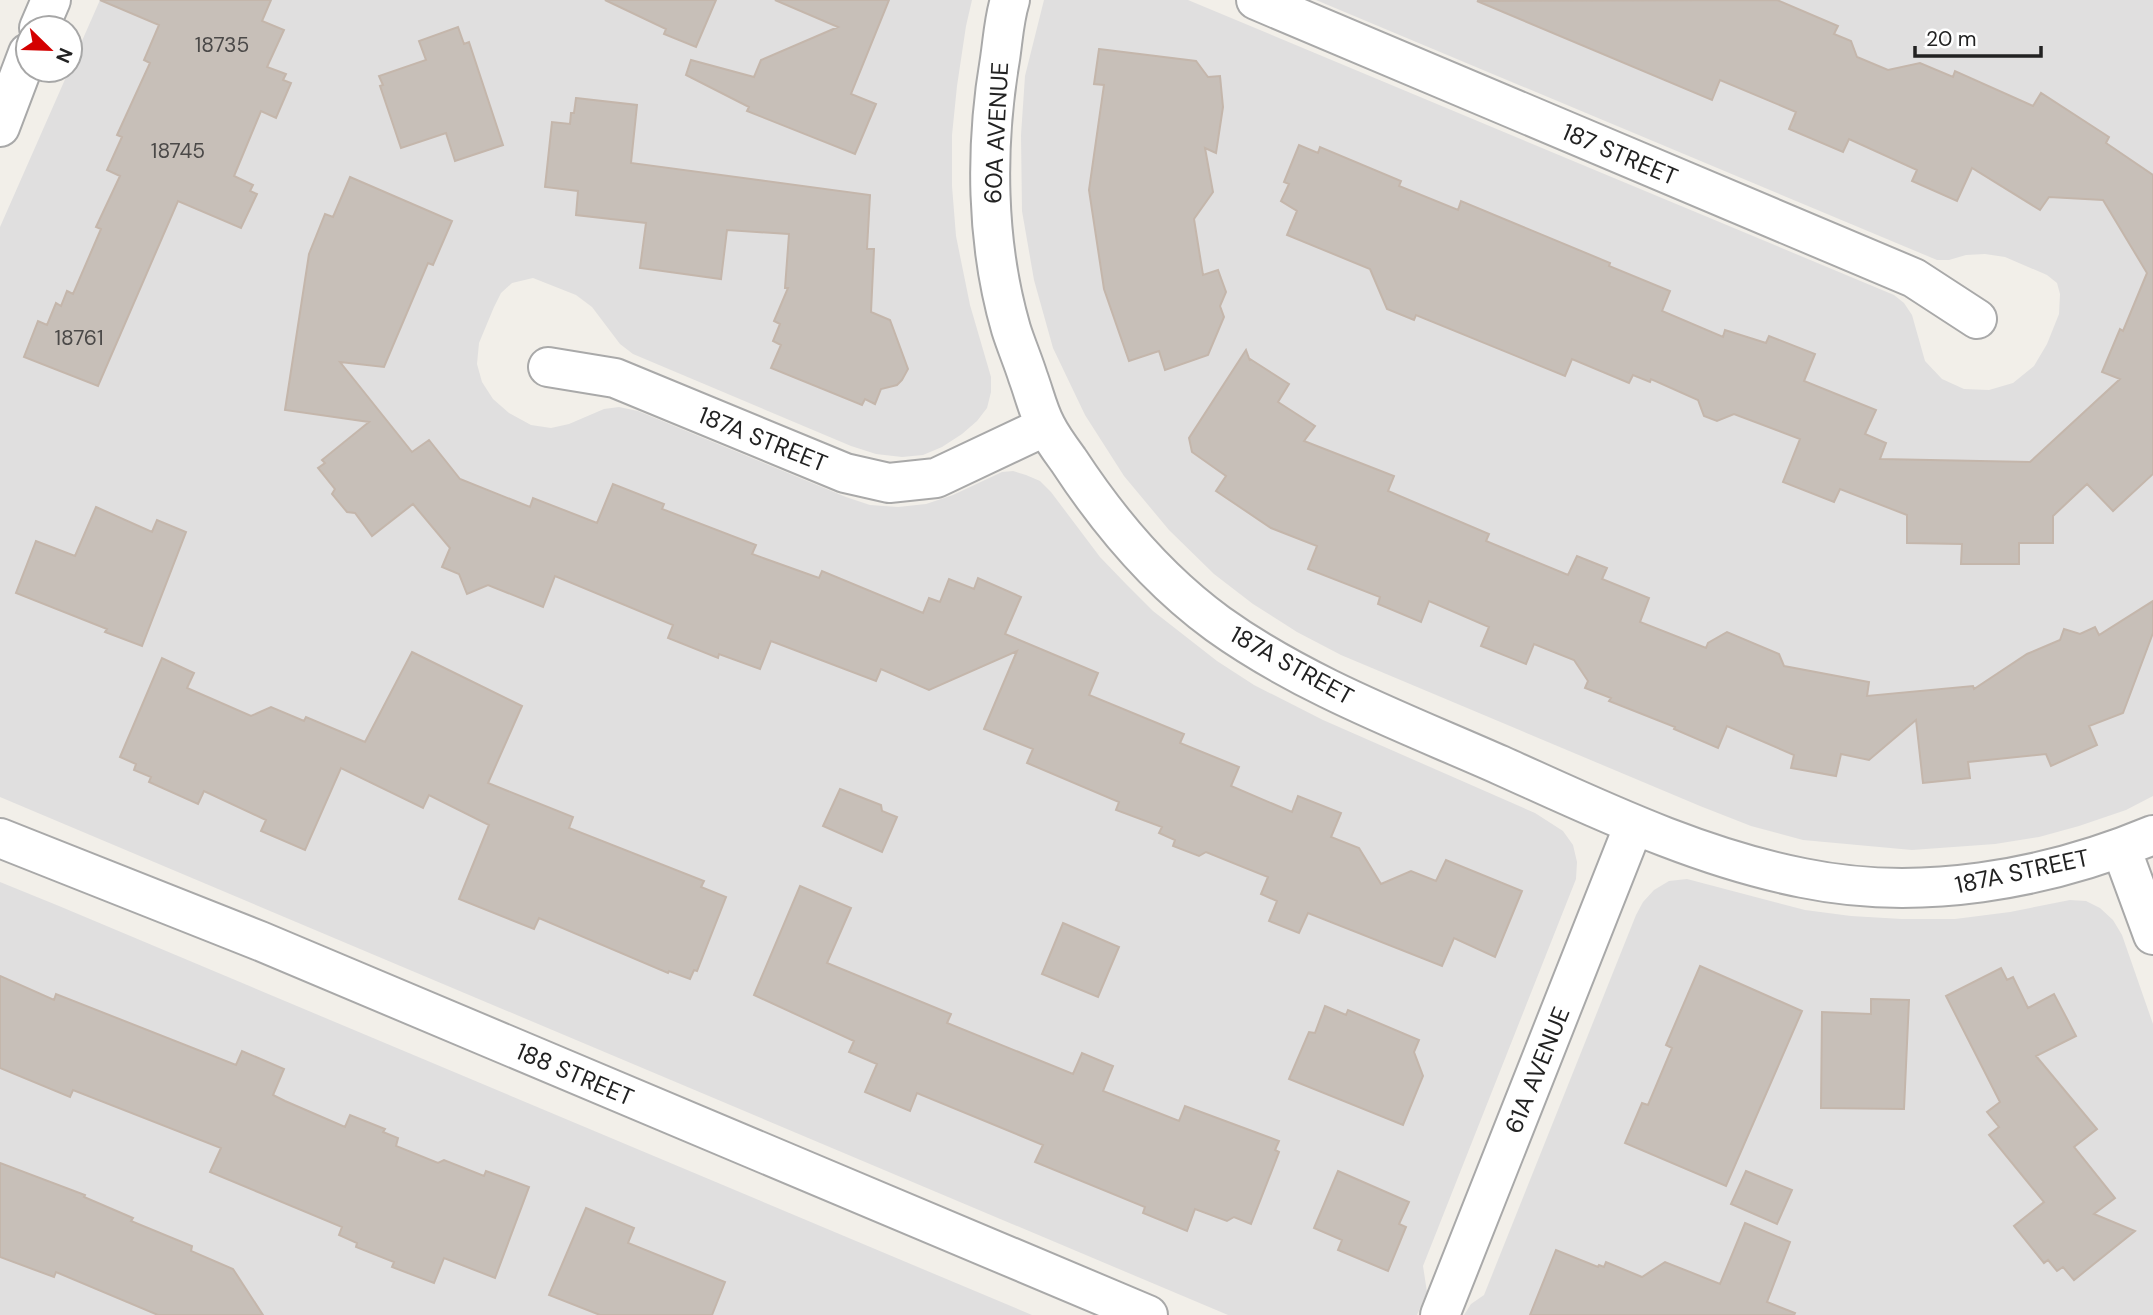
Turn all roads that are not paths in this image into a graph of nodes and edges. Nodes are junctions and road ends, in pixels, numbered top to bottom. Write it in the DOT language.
graph roads {
  1 [pos="1010,0"];
  2 [pos="1256,0"];
  3 [pos="16,84"];
  4 [pos="0,127"];
  5 [pos="1977,319"];
  6 [pos="548,367"];
  7 [pos="1046,426"];
  8 [pos="1634,825"];
  9 [pos="0,838"];
  10 [pos="2137,842"];
  11 [pos="2153,935"];
  12 [pos="1148,1315"];
  13 [pos="1440,1315"];
  1 -- 7 [label="street, 60A AVENUE"];
  2 -- 5 [label="street, 187 STREET"];
  3 -- 4 [label="street"];
  6 -- 7 [label="street, 187A STREET"];
  7 -- 8 [label="street, 187A STREET"];
  8 -- 10 [label="street, 187A STREET"];
  8 -- 13 [label="street, 61A AVENUE"];
  9 -- 12 [label="street, 188 STREET"];
  10 -- 11 [label="street"];
}
